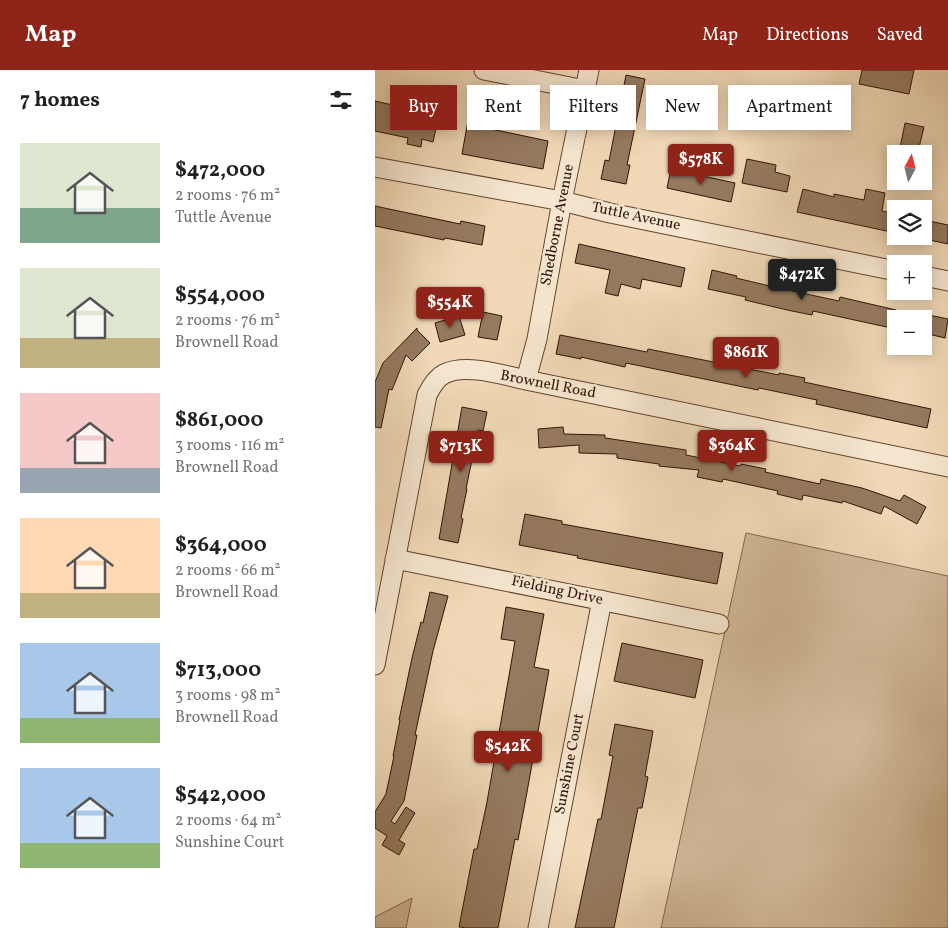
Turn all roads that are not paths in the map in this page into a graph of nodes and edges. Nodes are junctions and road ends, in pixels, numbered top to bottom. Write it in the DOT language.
graph roads {
  1 [pos="484,70"];
  2 [pos="589,70"];
  3 [pos="560,85"];
  4 [pos="586,85"];
  5 [pos="577,130"];
  6 [pos="375,167"];
  7 [pos="562,201"];
  8 [pos="887,269"];
  9 [pos="932,278"];
  10 [pos="948,281"];
  11 [pos="526,380"];
  12 [pos="948,467"];
  13 [pos="395,559"];
  14 [pos="602,600"];
  15 [pos="719,624"];
  16 [pos="375,665"];
  17 [pos="538,928"];
  1 -- 3 [label="street"];
  2 -- 4 [label="street, Shedborne Avenue"];
  5 -- 7 [label="street, Shedborne Avenue"];
  6 -- 7 [label="street, Tuttle Avenue"];
  7 -- 8 [label="street, Tuttle Avenue"];
  7 -- 11 [label="street, Shedborne Avenue"];
  9 -- 10 [label="street"];
  11 -- 12 [label="street, Brownell Road"];
  11 -- 13 [label="street, Brownell Road"];
  13 -- 14 [label="street, Fielding Drive"];
  13 -- 16 [label="street, Brownell Road"];
  14 -- 15 [label="street, Fielding Drive"];
  14 -- 17 [label="street, Sunshine Court"];
}
